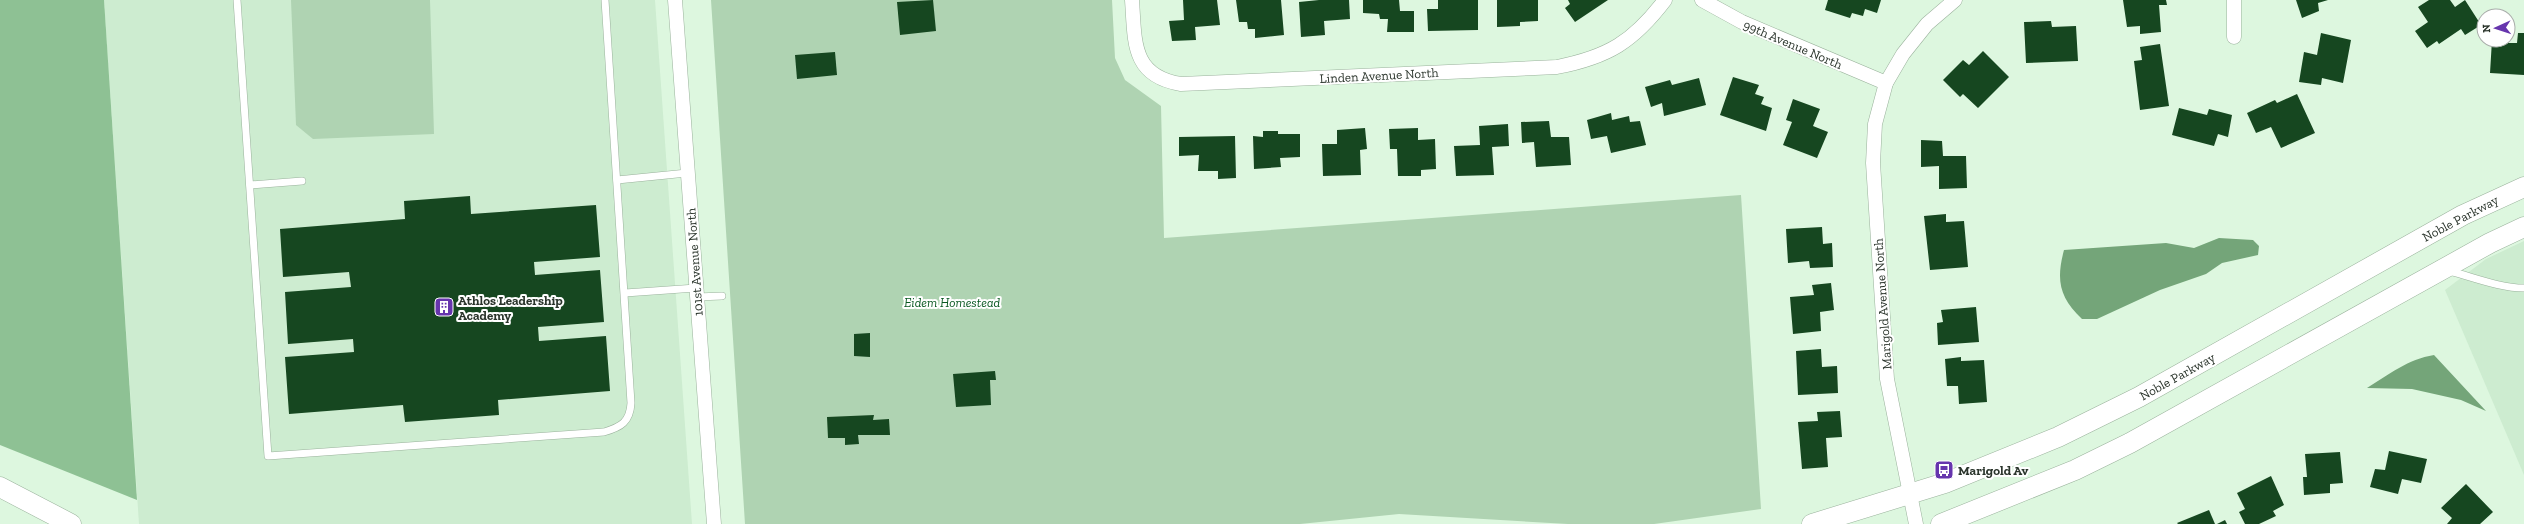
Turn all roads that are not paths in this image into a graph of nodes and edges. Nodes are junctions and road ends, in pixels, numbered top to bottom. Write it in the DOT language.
graph roads {
  1 [pos="237,0"];
  2 [pos="605,0"];
  3 [pos="675,0"];
  4 [pos="1132,0"];
  5 [pos="1665,0"];
  6 [pos="1702,0"];
  7 [pos="1955,0"];
  8 [pos="2234,0"];
  9 [pos="2234,37"];
  10 [pos="1886,83"];
  11 [pos="687,173"];
  12 [pos="617,180"];
  13 [pos="302,181"];
  14 [pos="250,185"];
  15 [pos="2524,187"];
  16 [pos="2524,227"];
  17 [pos="2442,269"];
  18 [pos="2524,288"];
  19 [pos="696,292"];
  20 [pos="625,293"];
  21 [pos="722,296"];
  22 [pos="0,487"];
  23 [pos="1910,495"];
  24 [pos="64,520"];
  25 [pos="84,524"];
  26 [pos="714,524"];
  27 [pos="1812,524"];
  28 [pos="1916,524"];
  29 [pos="1941,524"];
  1 -- 14 [label="lane"];
  2 -- 12 [label="lane"];
  3 -- 11 [label="street, 101st Avenue North"];
  4 -- 5 [label="street, Linden Avenue North"];
  6 -- 10 [label="street, 99th Avenue North"];
  7 -- 10 [label="street"];
  8 -- 9 [label="street"];
  10 -- 23 [label="street, Marigold Avenue North"];
  11 -- 12 [label="lane"];
  11 -- 19 [label="street, 101st Avenue North"];
  12 -- 20 [label="lane"];
  13 -- 14 [label="lane"];
  14 -- 20 [label="lane"];
  15 -- 23 [label="main road, Noble Parkway"];
  16 -- 17 [label="main road"];
  17 -- 18 [label="lane"];
  17 -- 29 [label="main road"];
  19 -- 20 [label="lane"];
  19 -- 21 [label="lane"];
  19 -- 26 [label="street, 101st Avenue North"];
  22 -- 24 [label="main road"];
  23 -- 27 [label="main road, Noble Parkway"];
  23 -- 28 [label="street, Marigold Avenue North"];
  24 -- 25 [label="main road"];
}
